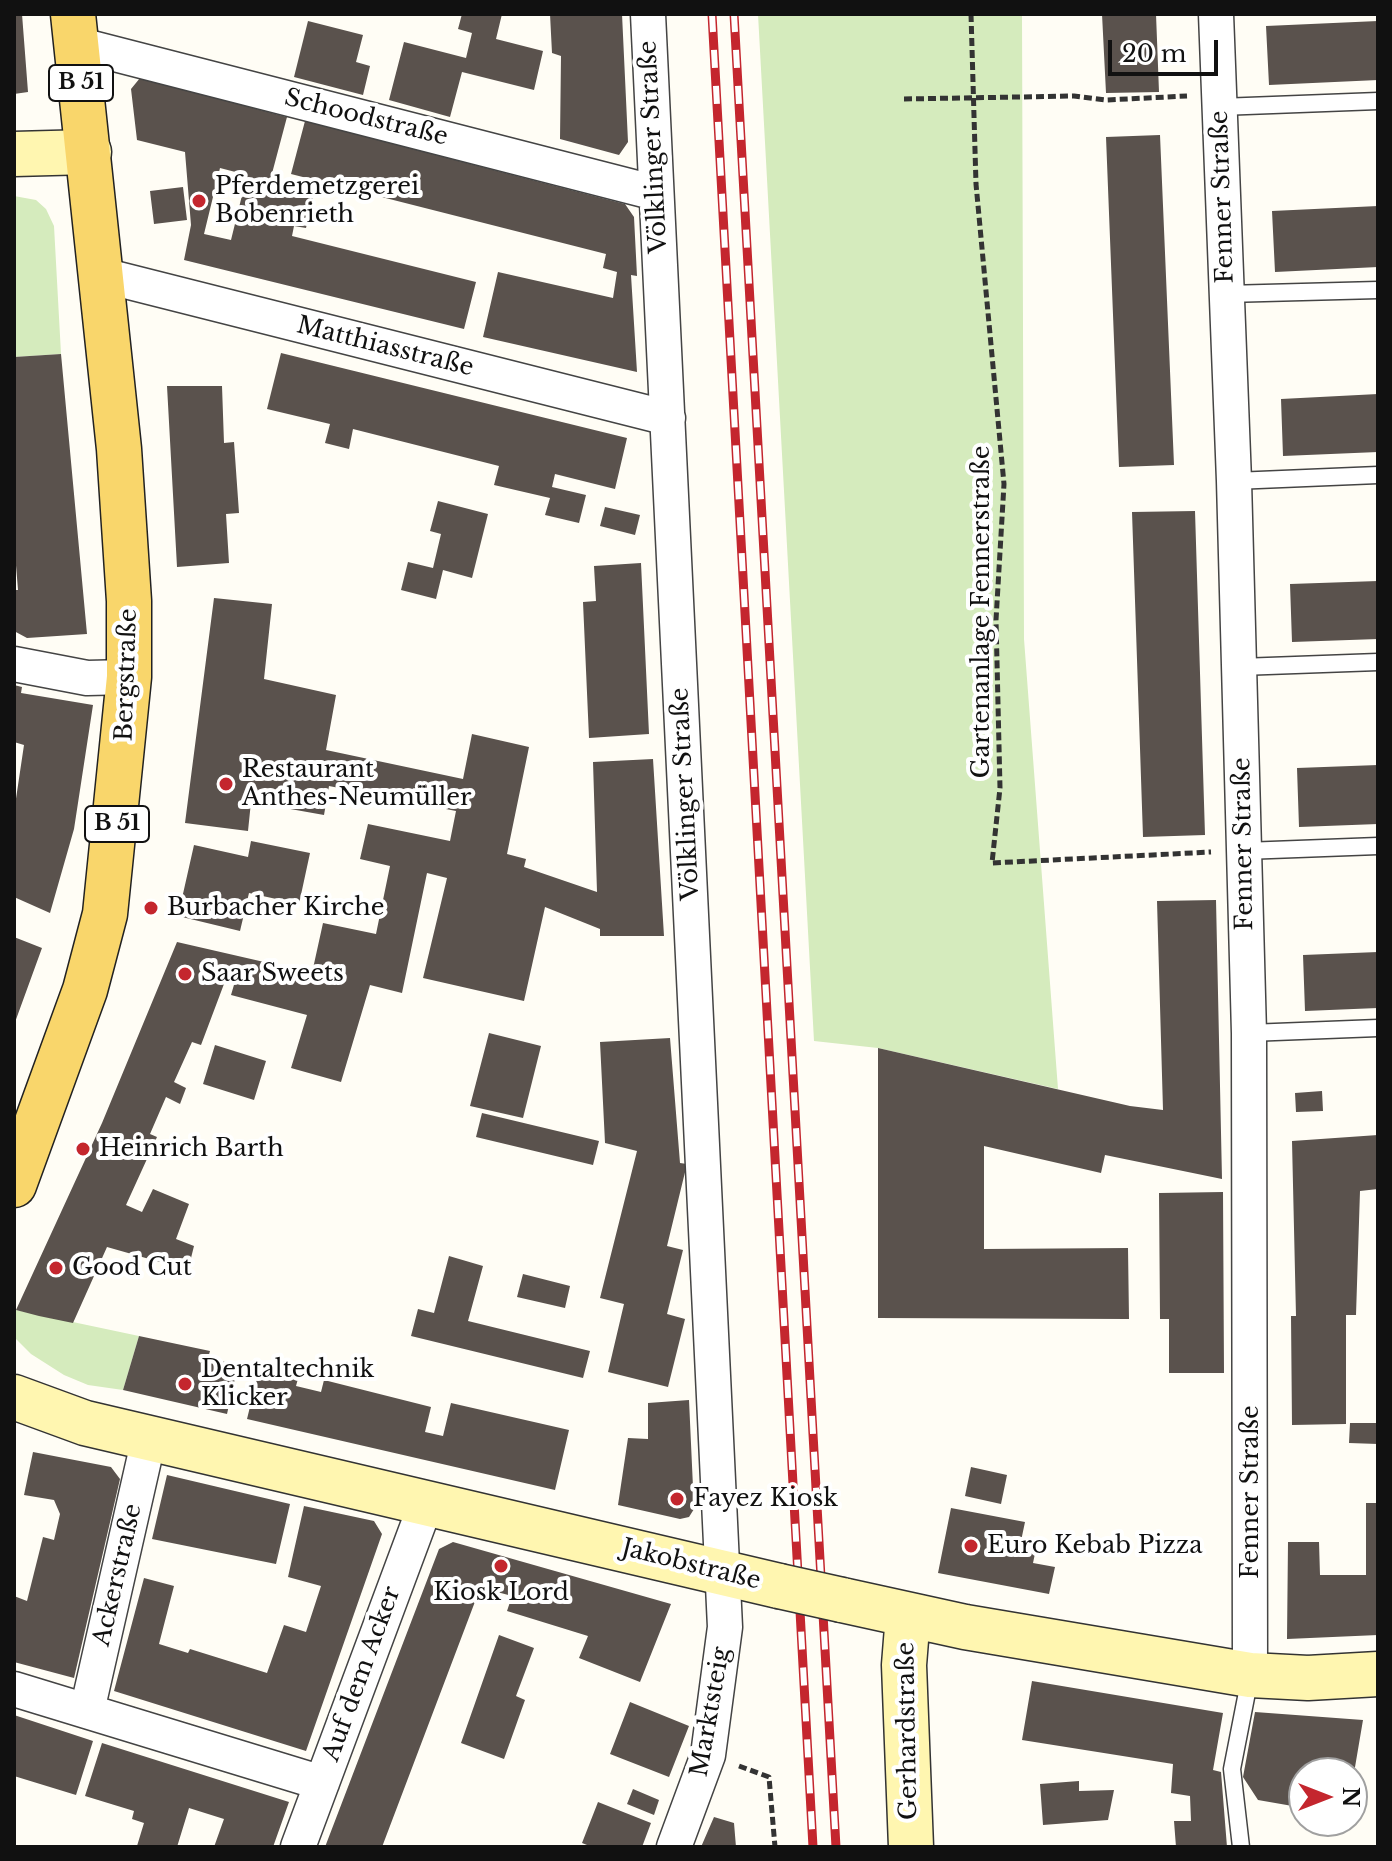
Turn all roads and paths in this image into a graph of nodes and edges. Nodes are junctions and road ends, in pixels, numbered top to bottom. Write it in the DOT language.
graph roads {
  1 [pos="648,14"];
  2 [pos="971,14"];
  3 [pos="1216,14"];
  4 [pos="74,29"];
  5 [pos="973,97"];
  6 [pos="904,99"];
  7 [pos="1219,101"];
  8 [pos="1378,101"];
  9 [pos="89,152"];
  10 [pos="14,154"];
  11 [pos="656,193"];
  12 [pos="102,275"];
  13 [pos="1378,290"];
  14 [pos="1226,294"];
  15 [pos="668,418"];
  16 [pos="1378,475"];
  17 [pos="1234,481"];
  18 [pos="1378,662"];
  19 [pos="14,664"];
  20 [pos="1240,667"];
  21 [pos="129,677"];
  22 [pos="1378,846"];
  23 [pos="1244,851"];
  24 [pos="1378,1028"];
  25 [pos="1249,1033"];
  26 [pos="14,1185"];
  27 [pos="14,1397"];
  28 [pos="149,1438"];
  29 [pos="427,1501"];
  30 [pos="723,1574"];
  31 [pos="908,1615"];
  32 [pos="1378,1674"];
  33 [pos="1250,1675"];
  34 [pos="14,1689"];
  35 [pos="87,1711"];
  36 [pos="708,1755"];
  37 [pos="322,1783"];
  38 [pos="298,1847"];
  39 [pos="674,1847"];
  40 [pos="775,1847"];
  41 [pos="911,1847"];
  42 [pos="1241,1847"];
  1 -- 11 [label="street, Völklinger Straße"];
  2 -- 5 [label="path, Gartenanlage Fennerstraße"];
  3 -- 7 [label="street, Fenner Straße"];
  4 -- 9 [label="main road, B 51"];
  4 -- 11 [label="street, Schoodstraße"];
  5 -- 6 [label="path"];
  5 -- 7 [label="path"];
  5 -- 23 [label="path, Gartenanlage Fennerstraße"];
  7 -- 8 [label="lane"];
  7 -- 14 [label="street, Fenner Straße"];
  9 -- 10 [label="street"];
  9 -- 12 [label="main road, Bergstraße / B 51"];
  11 -- 15 [label="street, Völklinger Straße"];
  12 -- 15 [label="street, Matthiasstraße"];
  12 -- 21 [label="main road, Bergstraße / B 51"];
  13 -- 14 [label="lane"];
  14 -- 17 [label="street, Fenner Straße"];
  15 -- 30 [label="street, Völklinger Straße"];
  16 -- 17 [label="lane"];
  17 -- 20 [label="street, Fenner Straße"];
  18 -- 20 [label="lane"];
  19 -- 21 [label="street"];
  20 -- 23 [label="street, Fenner Straße"];
  21 -- 26 [label="main road, Bergstraße / B 51"];
  22 -- 23 [label="lane"];
  23 -- 25 [label="street, Fenner Straße"];
  24 -- 25 [label="lane"];
  25 -- 33 [label="street, Fenner Straße"];
  27 -- 28 [label="street, Jakobstraße"];
  28 -- 29 [label="street, Jakobstraße"];
  28 -- 35 [label="street, Ackerstraße"];
  29 -- 30 [label="street, Jakobstraße"];
  29 -- 37 [label="street, Auf dem Acker"];
  30 -- 31 [label="street, Jakobstraße, bridge"];
  30 -- 36 [label="street, Marktsteig"];
  31 -- 33 [label="street, Jakobstraße"];
  31 -- 41 [label="street, Gerhardstraße"];
  32 -- 33 [label="street, Jakobstraße"];
  33 -- 42 [label="lane"];
  34 -- 35 [label="street"];
  35 -- 37 [label="street"];
  36 -- 39 [label="street, Marktsteig"];
  36 -- 40 [label="path"];
  37 -- 38 [label="street, Auf dem Acker"];
}
